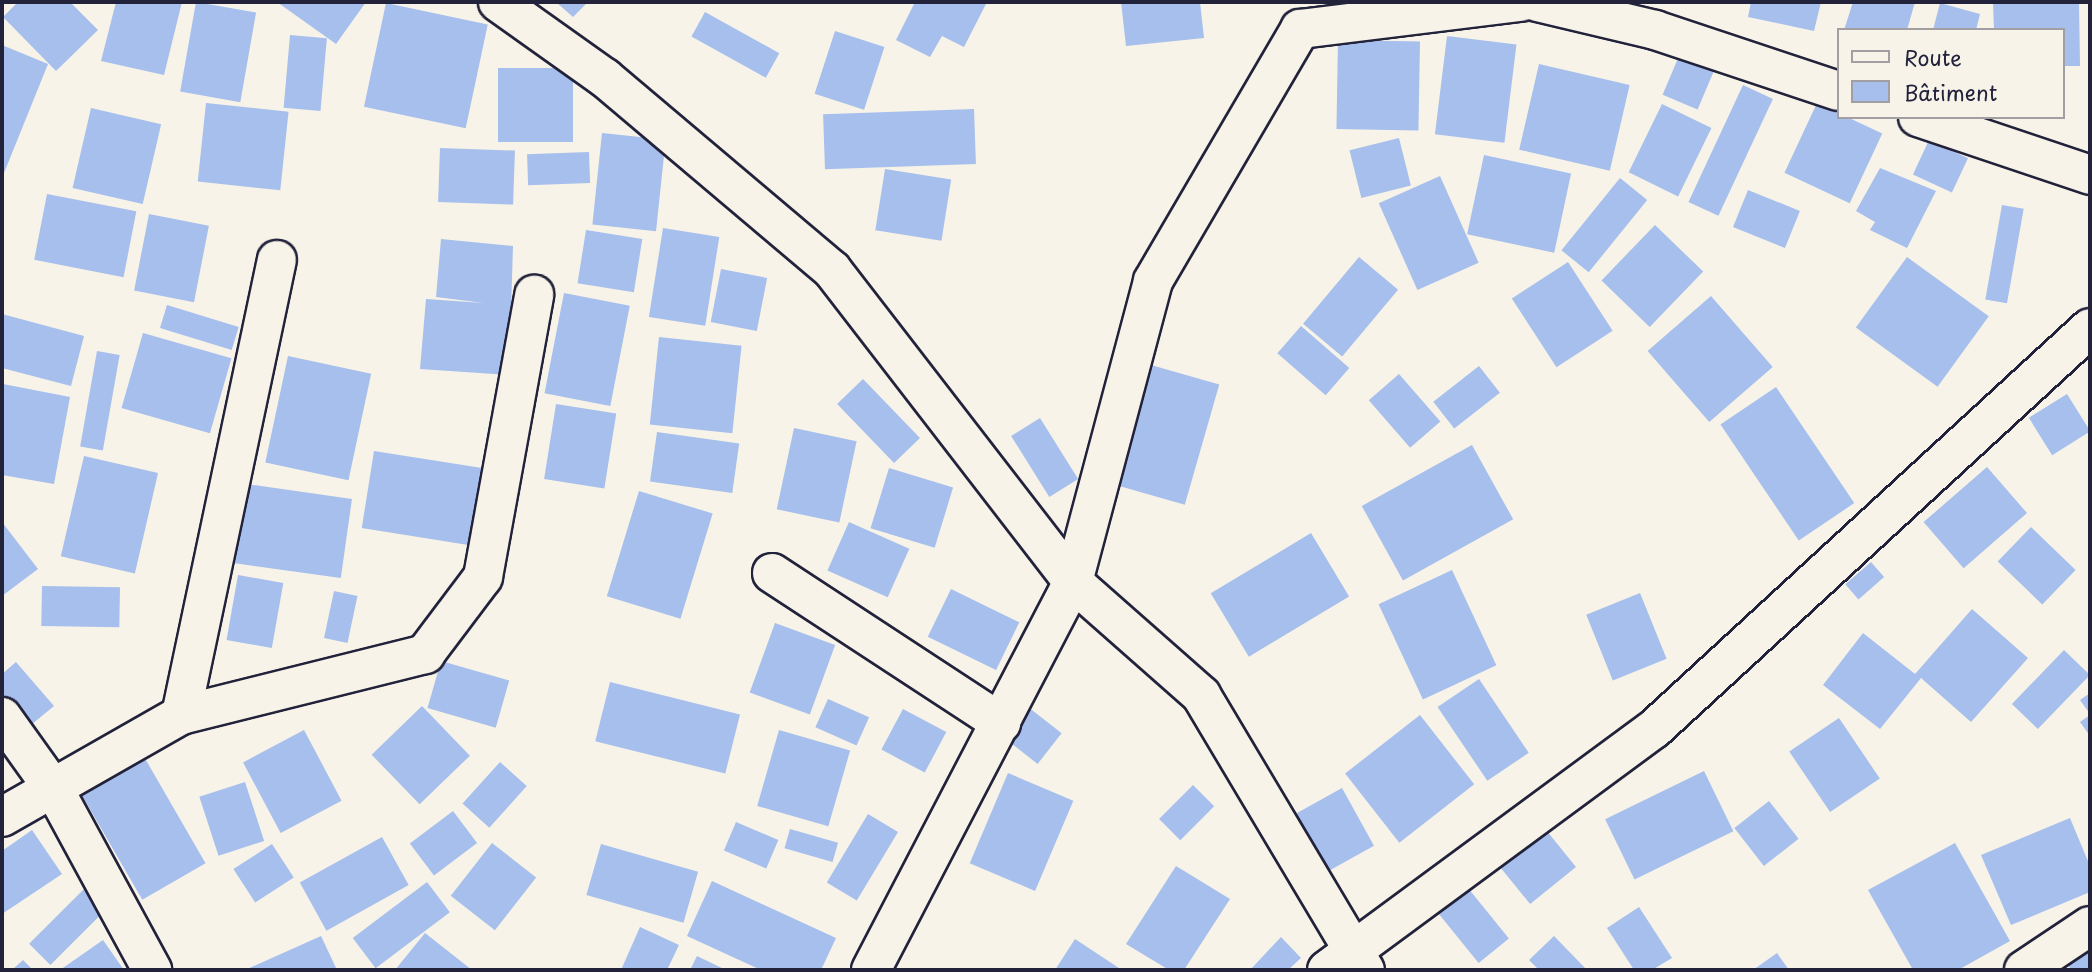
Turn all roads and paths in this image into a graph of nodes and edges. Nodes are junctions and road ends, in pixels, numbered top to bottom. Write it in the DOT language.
graph roads {
  1 [pos="498,2"];
  2 [pos="1521,2"];
  3 [pos="1537,2"];
  4 [pos="1836,90"];
  5 [pos="1923,119"];
  6 [pos="2090,175"];
  7 [pos="277,260"];
  8 [pos="534,295"];
  9 [pos="2090,328"];
  10 [pos="772,573"];
  11 [pos="1073,582"];
  12 [pos="181,715"];
  13 [pos="2,717"];
  14 [pos="1001,723"];
  15 [pos="55,791"];
  16 [pos="2,817"];
  17 [pos="2090,926"];
  18 [pos="1348,964"];
  19 [pos="152,970"];
  20 [pos="871,970"];
  21 [pos="2024,970"];
  1 -- 11 [label="street"];
  2 -- 11 [label="street"];
  3 -- 4 [label="street"];
  5 -- 6 [label="street"];
  7 -- 12 [label="street"];
  8 -- 12 [label="street"];
  9 -- 18 [label="street"];
  10 -- 14 [label="street"];
  11 -- 14 [label="street"];
  11 -- 18 [label="street"];
  12 -- 15 [label="street"];
  13 -- 15 [label="street"];
  14 -- 20 [label="street"];
  15 -- 16 [label="street"];
  15 -- 19 [label="street"];
  17 -- 21 [label="street"];
}
